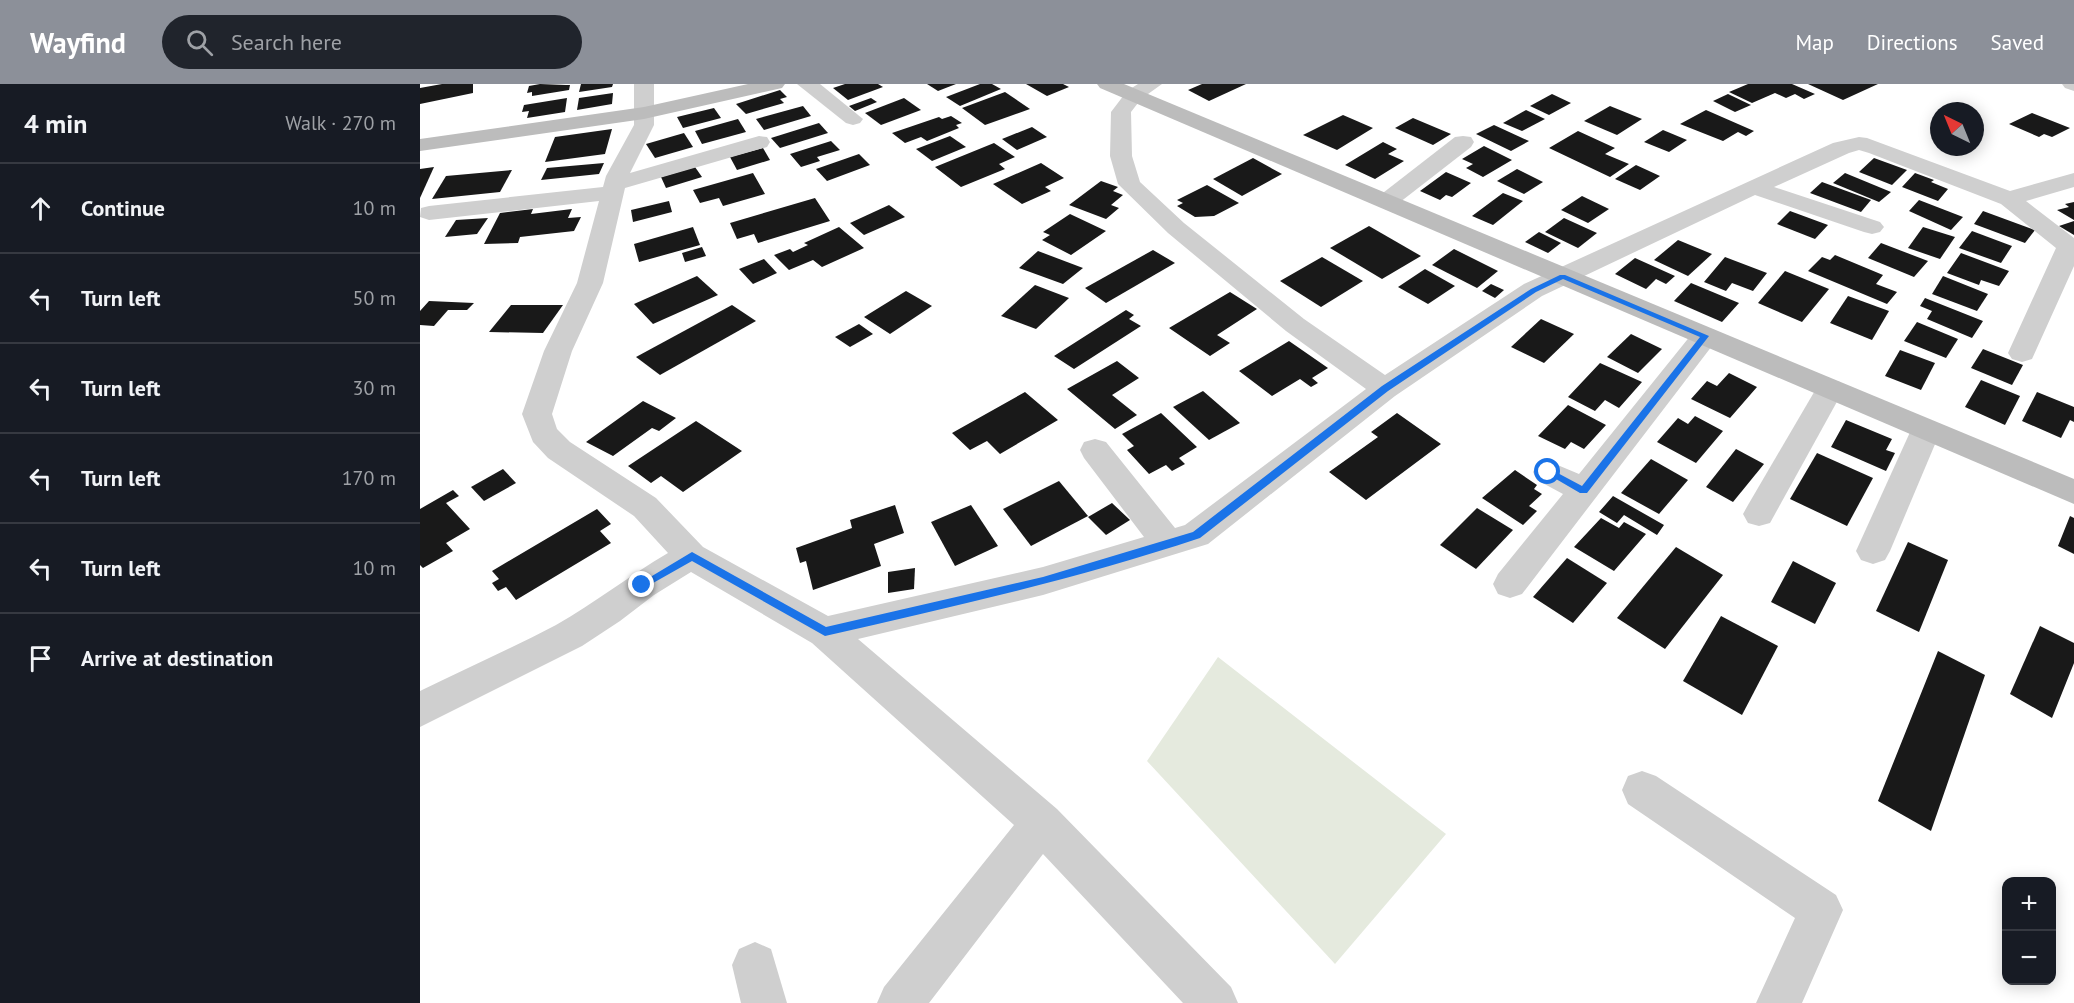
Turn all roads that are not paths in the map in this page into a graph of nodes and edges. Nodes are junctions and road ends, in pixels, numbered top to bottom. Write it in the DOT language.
graph roads {
  1 [pos="644,84"];
  2 [pos="775,84"];
  3 [pos="807,84"];
  4 [pos="1107,84"];
  5 [pos="1143,89"];
  6 [pos="644,113"];
  7 [pos="853,119"];
  8 [pos="759,142"];
  9 [pos="1463,142"];
  10 [pos="420,145"];
  11 [pos="2074,180"];
  12 [pos="1753,187"];
  13 [pos="614,188"];
  14 [pos="2009,198"];
  15 [pos="1387,201"];
  16 [pos="429,213"];
  17 [pos="1872,227"];
  18 [pos="2071,250"];
  19 [pos="1563,276"];
  20 [pos="1705,336"];
  21 [pos="2022,352"];
  22 [pos="1385,388"];
  23 [pos="1830,389"];
  24 [pos="1926,430"];
  25 [pos="1095,450"];
  26 [pos="1548,472"];
  27 [pos="1584,490"];
  28 [pos="2074,492"];
  29 [pos="1759,514"];
  30 [pos="1168,544"];
  31 [pos="1873,551"];
  32 [pos="692,556"];
  33 [pos="1510,584"];
  34 [pos="825,632"];
  35 [pos="420,710"];
  36 [pos="1642,790"];
  37 [pos="1042,823"];
  38 [pos="900,1003"];
  39 [pos="1215,1003"];
  40 [pos="1779,1003"];
  1 -- 6 [label="street"];
  2 -- 6 [label="street"];
  3 -- 7 [label="street"];
  4 -- 5 [label="street"];
  5 -- 15 [label="street"];
  5 -- 22 [label="street"];
  6 -- 10 [label="street"];
  6 -- 13 [label="street"];
  8 -- 13 [label="street"];
  9 -- 15 [label="street"];
  11 -- 14 [label="street"];
  12 -- 14 [label="street"];
  12 -- 17 [label="street"];
  12 -- 19 [label="street"];
  13 -- 16 [label="street"];
  13 -- 32 [label="street"];
  14 -- 18 [label="street"];
  15 -- 19 [label="street"];
  18 -- 21 [label="street"];
  19 -- 20 [label="street"];
  19 -- 22 [label="street"];
  20 -- 23 [label="street"];
  20 -- 27 [label="street"];
  22 -- 30 [label="street"];
  23 -- 24 [label="street"];
  23 -- 29 [label="street"];
  24 -- 28 [label="street"];
  24 -- 31 [label="street"];
  25 -- 30 [label="street"];
  26 -- 27 [label="street"];
  27 -- 33 [label="street"];
  30 -- 34 [label="street"];
  32 -- 34 [label="street"];
  32 -- 35 [label="street"];
  34 -- 37 [label="street"];
  36 -- 40 [label="street"];
  37 -- 38 [label="street"];
  37 -- 39 [label="street"];
}
